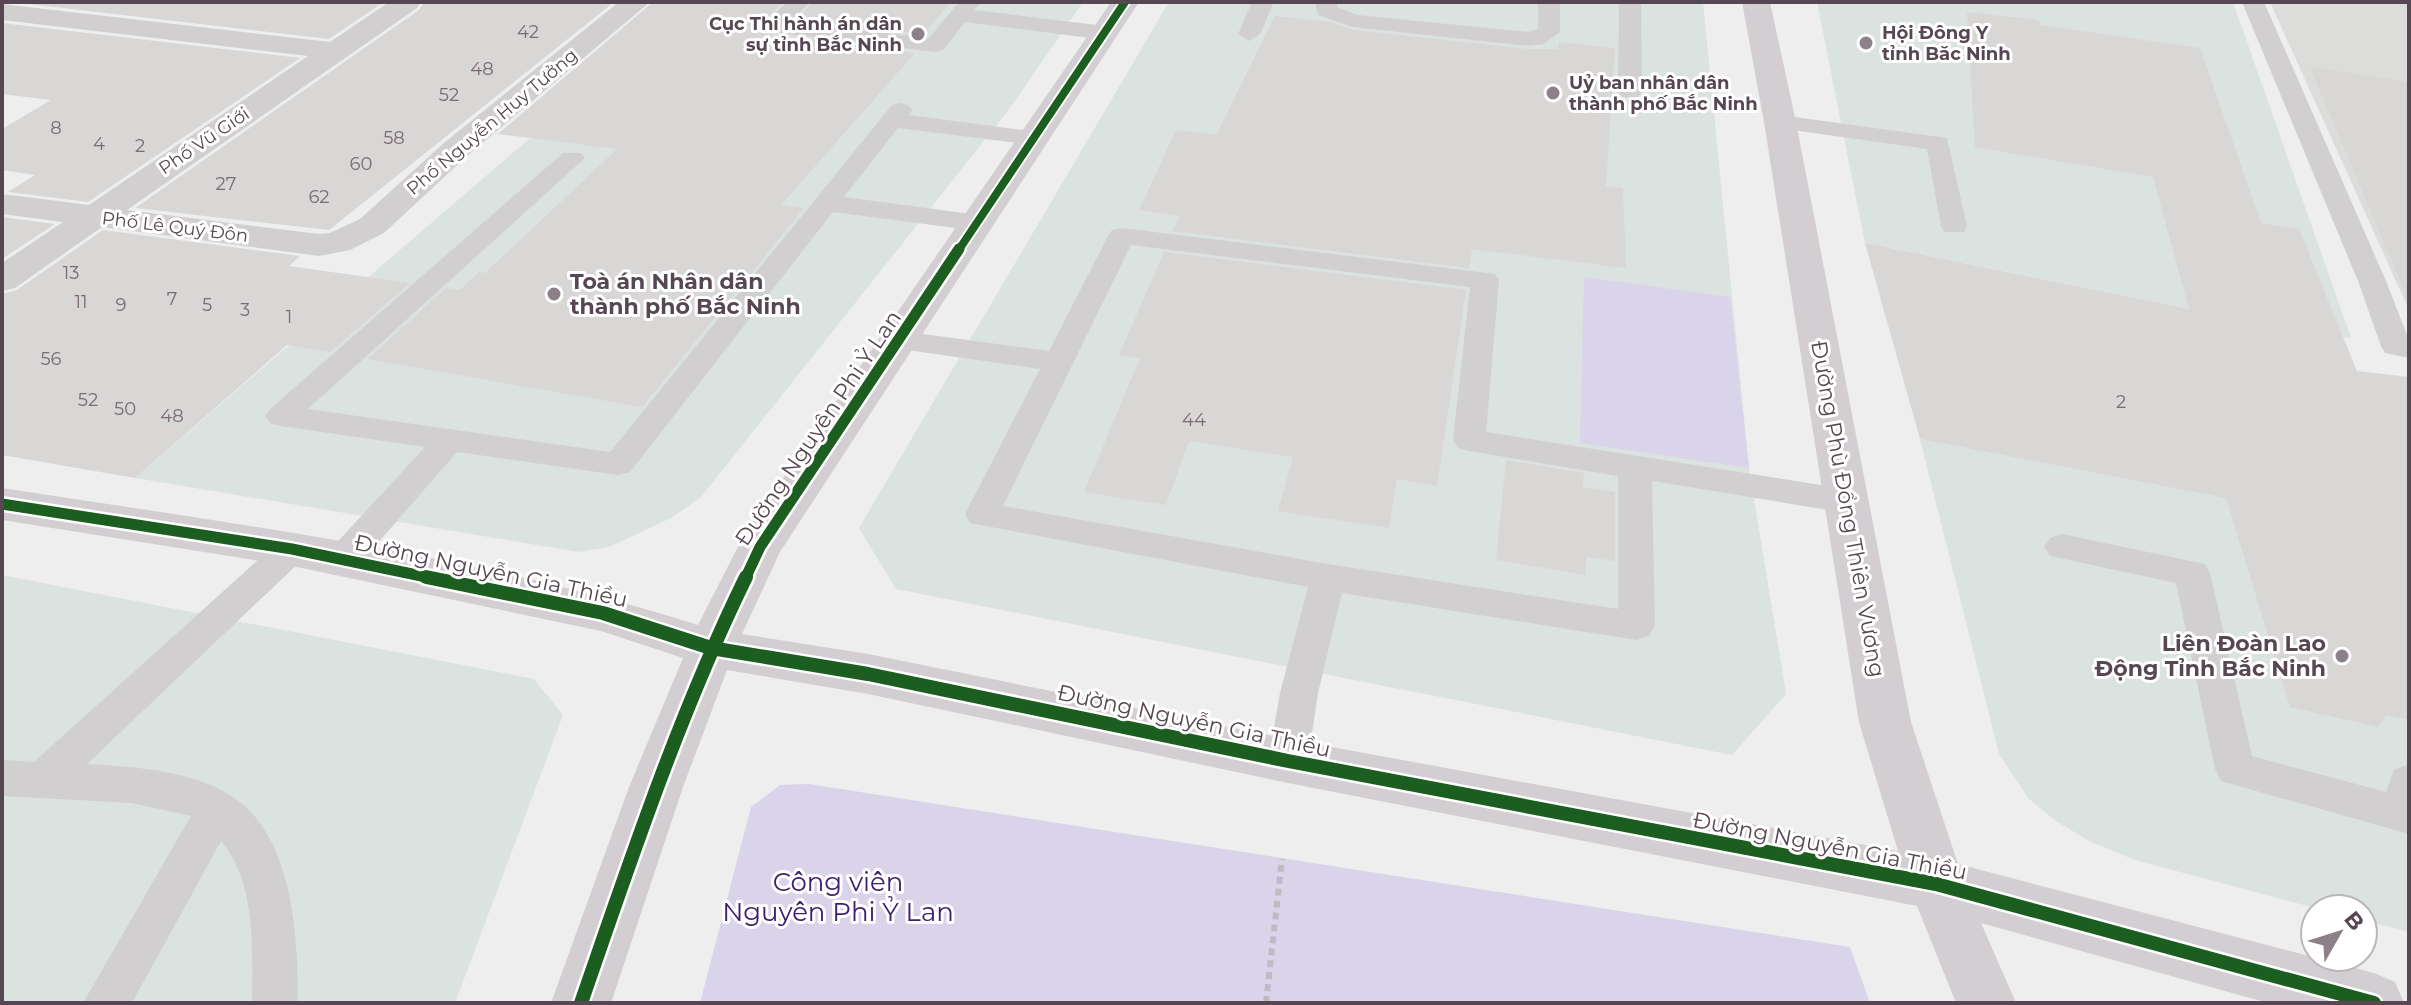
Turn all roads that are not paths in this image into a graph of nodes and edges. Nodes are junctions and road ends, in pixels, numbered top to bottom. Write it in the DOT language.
graph roads {
  1 [pos="407,2"];
  2 [pos="636,2"];
  3 [pos="799,2"];
  4 [pos="1263,2"];
  5 [pos="1326,2"];
  6 [pos="1549,2"];
  7 [pos="1630,2"];
  8 [pos="1756,2"];
  9 [pos="2253,2"];
  10 [pos="964,9"];
  11 [pos="2,12"];
  12 [pos="1115,17"];
  13 [pos="1249,34"];
  14 [pos="336,51"];
  15 [pos="1630,92"];
  16 [pos="1780,122"];
  17 [pos="1035,138"];
  18 [pos="572,158"];
  19 [pos="827,203"];
  20 [pos="2,204"];
  21 [pos="93,217"];
  22 [pos="979,223"];
  23 [pos="1954,226"];
  24 [pos="348,239"];
  25 [pos="2,280"];
  26 [pos="900,340"];
  27 [pos="2409,349"];
  28 [pos="1059,362"];
  29 [pos="448,442"];
  30 [pos="1635,467"];
  31 [pos="1846,501"];
  32 [pos="2,504"];
  33 [pos="2062,547"];
  34 [pos="292,549"];
  35 [pos="343,559"];
  36 [pos="1328,577"];
  37 [pos="711,648"];
  38 [pos="1288,761"];
  39 [pos="22,779"];
  40 [pos="2407,804"];
  41 [pos="216,811"];
  42 [pos="1936,884"];
  43 [pos="2269,989"];
  44 [pos="106,1003"];
  45 [pos="275,1003"];
  46 [pos="581,1003"];
  47 [pos="1986,1003"];
  48 [pos="2374,1003"];
  1 -- 14 [label="street, Phố Vũ Giới"];
  2 -- 24 [label="street, Phố Nguyễn Huy Tưởng"];
  3 -- 10 [label="lane"];
  4 -- 13 [label="lane"];
  5 -- 6 [label="lane"];
  7 -- 15 [label="lane"];
  8 -- 16 [label="street, Đường Phù Đổng Thiên Vương"];
  9 -- 27 [label="lane"];
  10 -- 12 [label="lane"];
  11 -- 14 [label="street"];
  12 -- 17 [label="street, Đường Nguyên Phi Ỷ Lan"];
  14 -- 21 [label="street, Phố Vũ Giới"];
  16 -- 23 [label="lane"];
  16 -- 31 [label="street, Đường Phù Đổng Thiên Vương"];
  17 -- 19 [label="lane"];
  17 -- 22 [label="street, Đường Nguyên Phi Ỷ Lan"];
  18 -- 29 [label="lane"];
  19 -- 22 [label="lane"];
  19 -- 29 [label="lane"];
  20 -- 21 [label="street, Phố Lê Quý Đôn"];
  21 -- 24 [label="street, Phố Lê Quý Đôn"];
  21 -- 25 [label="street, Phố Vũ Giới"];
  22 -- 26 [label="street, Đường Nguyên Phi Ỷ Lan"];
  26 -- 28 [label="lane"];
  26 -- 37 [label="street, Đường Nguyên Phi Ỷ Lan"];
  28 -- 30 [label="lane"];
  28 -- 36 [label="lane"];
  29 -- 35 [label="lane"];
  30 -- 31 [label="lane"];
  30 -- 36 [label="lane"];
  31 -- 42 [label="street, Đường Phù Đổng Thiên Vương"];
  32 -- 34 [label="street, Đường Nguyễn Gia Thiều"];
  33 -- 40 [label="lane"];
  34 -- 35 [label="street, Đường Nguyễn Gia Thiều"];
  34 -- 39 [label="lane"];
  35 -- 37 [label="street, Đường Nguyễn Gia Thiều"];
  36 -- 38 [label="lane"];
  37 -- 38 [label="street, Đường Nguyễn Gia Thiều"];
  37 -- 46 [label="street, Đường Nguyên Phi Ỷ Lan"];
  38 -- 42 [label="street, Đường Nguyễn Gia Thiều"];
  39 -- 41 [label="lane"];
  41 -- 44 [label="lane"];
  41 -- 45 [label="lane"];
  42 -- 43 [label="street, Đường Nguyễn Gia Thiều"];
  42 -- 47 [label="street, Đường Phù Đổng Thiên Vương"];
  43 -- 48 [label="street, Đường Nguyễn Gia Thiều"];
}
